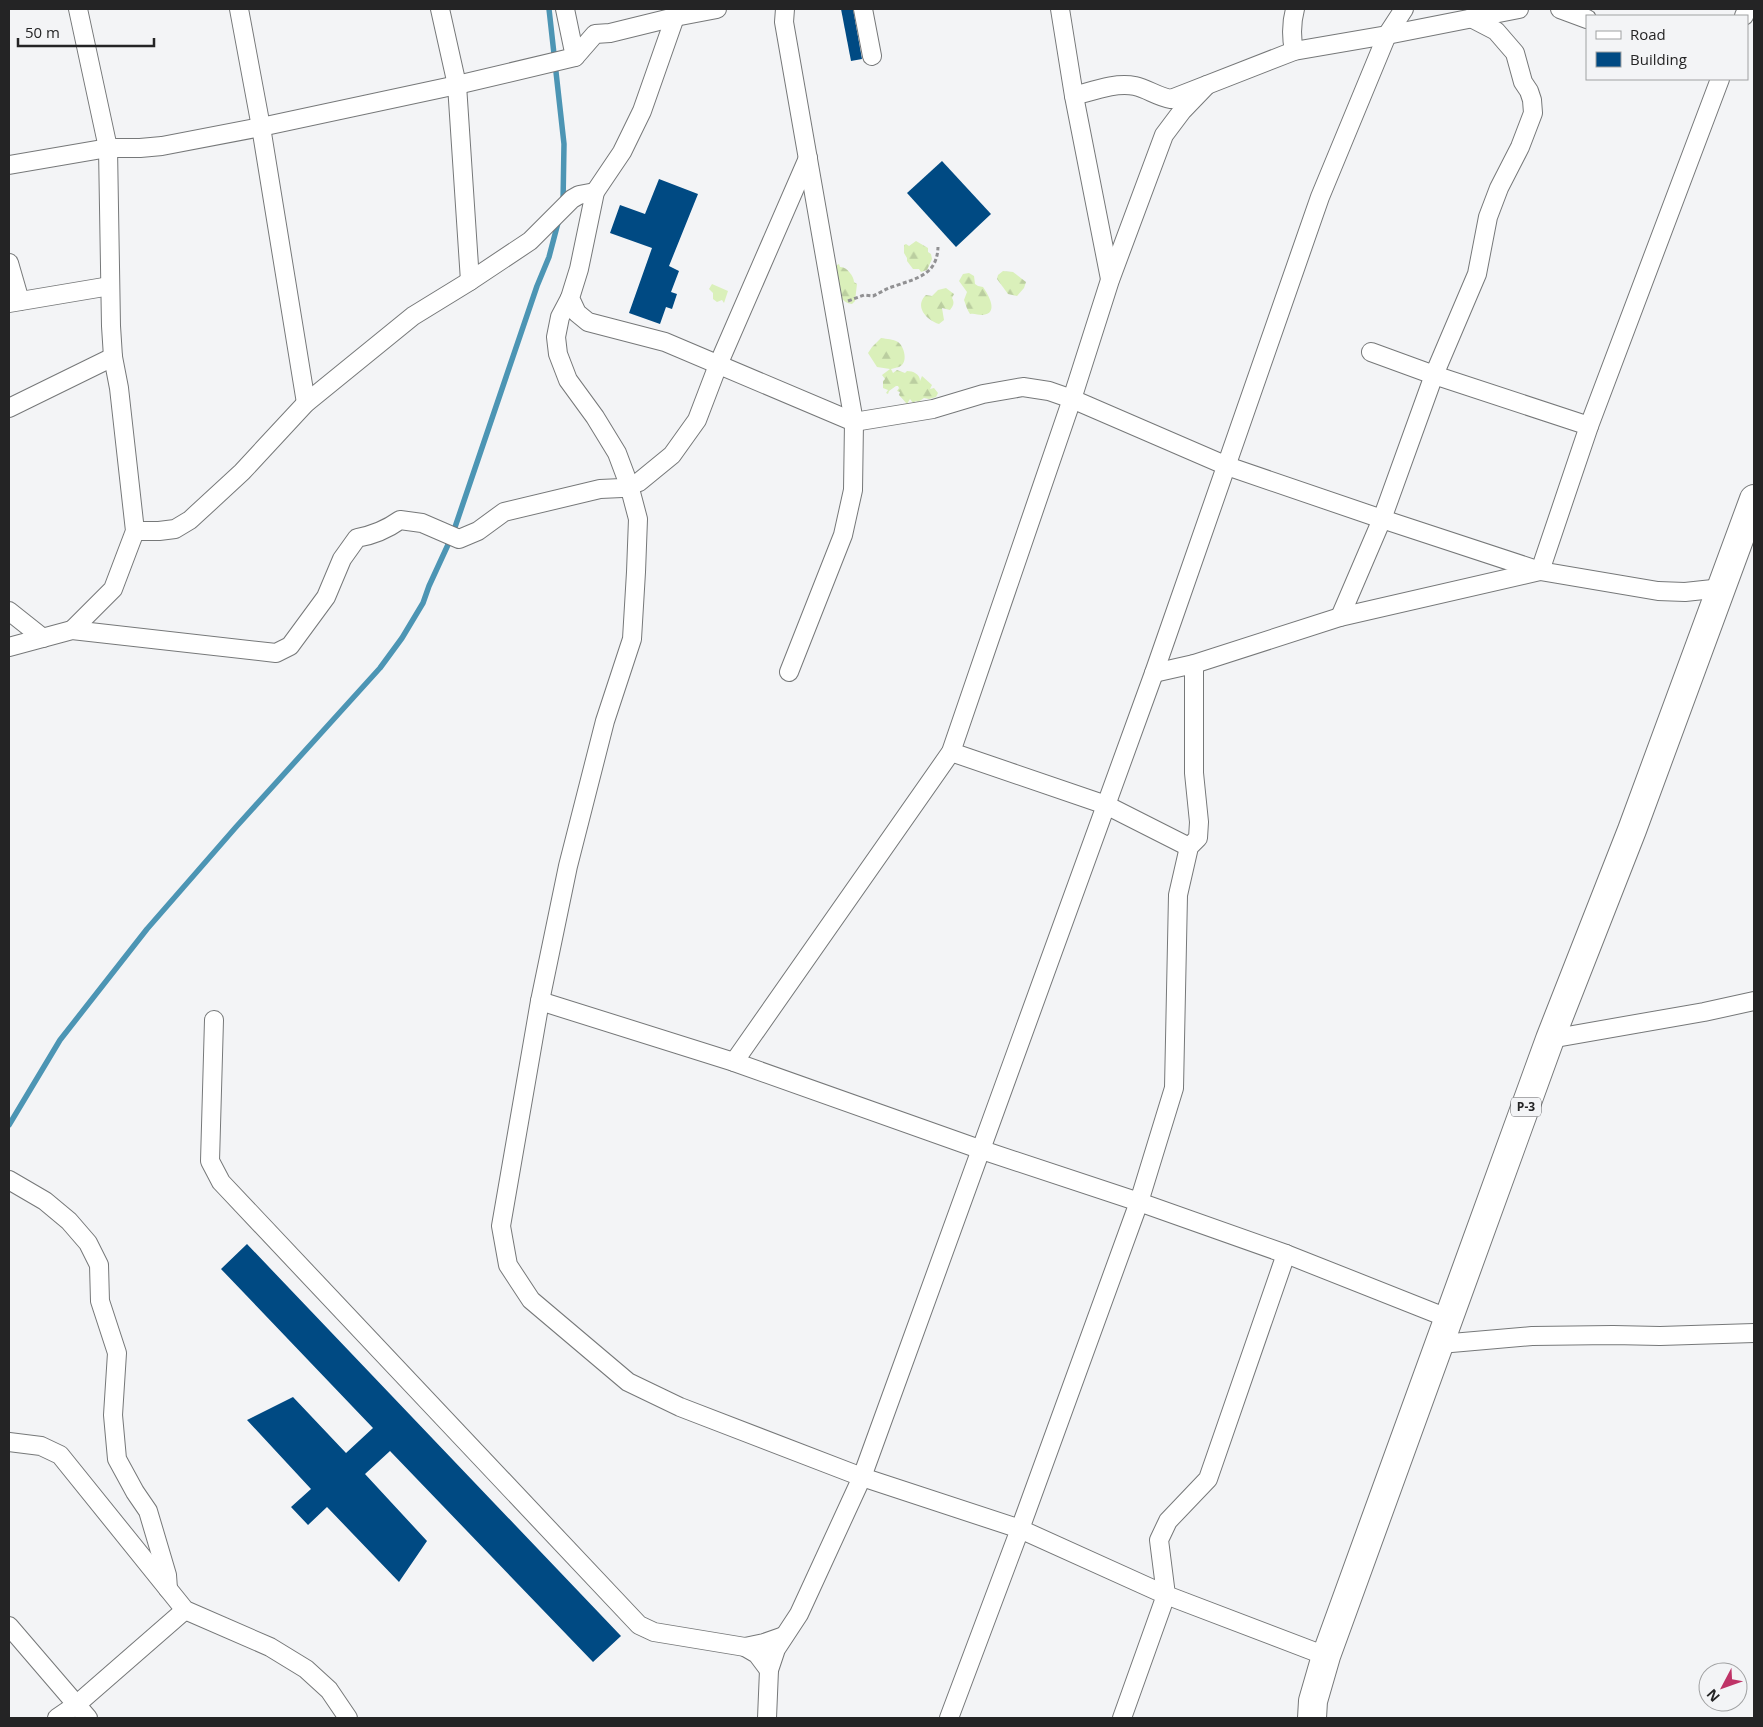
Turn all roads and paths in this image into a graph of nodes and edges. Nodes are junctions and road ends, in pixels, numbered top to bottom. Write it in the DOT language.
graph roads {
  1 [pos="78,9"];
  2 [pos="239,9"];
  3 [pos="440,9"];
  4 [pos="566,9"];
  5 [pos="717,9"];
  6 [pos="785,9"];
  7 [pos="863,9"];
  8 [pos="1060,9"];
  9 [pos="1295,9"];
  10 [pos="1404,9"];
  11 [pos="1519,9"];
  12 [pos="1560,9"];
  13 [pos="676,17"];
  14 [pos="1471,18"];
  15 [pos="1586,19"];
  16 [pos="1387,35"];
  17 [pos="1294,50"];
  18 [pos="872,56"];
  19 [pos="575,57"];
  20 [pos="1720,80"];
  21 [pos="457,85"];
  22 [pos="1207,85"];
  23 [pos="1074,96"];
  24 [pos="261,127"];
  25 [pos="108,148"];
  26 [pos="808,158"];
  27 [pos="9,165"];
  28 [pos="595,192"];
  29 [pos="938,247"];
  30 [pos="9,263"];
  31 [pos="1110,280"];
  32 [pos="470,281"];
  33 [pos="110,286"];
  34 [pos="570,298"];
  35 [pos="15,302"];
  36 [pos="834,305"];
  37 [pos="1371,352"];
  38 [pos="114,357"];
  39 [pos="718,365"];
  40 [pos="1434,375"];
  41 [pos="1072,399"];
  42 [pos="306,403"];
  43 [pos="9,408"];
  44 [pos="854,422"];
  45 [pos="1590,426"];
  46 [pos="1227,466"];
  47 [pos="629,485"];
  48 [pos="1754,499"];
  49 [pos="1382,519"];
  50 [pos="135,531"];
  51 [pos="1746,546"];
  52 [pos="1540,571"];
  53 [pos="1722,588"];
  54 [pos="9,611"];
  55 [pos="1340,617"];
  56 [pos="72,630"];
  57 [pos="43,638"];
  58 [pos="9,647"];
  59 [pos="1194,664"];
  60 [pos="789,672"];
  61 [pos="1154,673"];
  62 [pos="951,752"];
  63 [pos="1106,805"];
  64 [pos="1189,846"];
  65 [pos="540,1001"];
  66 [pos="1754,1001"];
  67 [pos="214,1020"];
  68 [pos="1550,1039"];
  69 [pos="734,1062"];
  70 [pos="982,1150"];
  71 [pos="9,1180"];
  72 [pos="1138,1202"];
  73 [pos="1286,1254"];
  74 [pos="1450,1319"];
  75 [pos="1754,1334"];
  76 [pos="1440,1344"];
  77 [pos="9,1442"];
  78 [pos="862,1477"];
  79 [pos="1020,1528"];
  80 [pos="168,1589"];
  81 [pos="1166,1595"];
  82 [pos="185,1610"];
  83 [pos="9,1626"];
  84 [pos="784,1636"];
  85 [pos="744,1647"];
  86 [pos="1326,1656"];
  87 [pos="769,1670"];
  88 [pos="76,1705"];
  89 [pos="1310,1713"];
  90 [pos="57,1718"];
  91 [pos="88,1718"];
  92 [pos="348,1718"];
  93 [pos="767,1718"];
  94 [pos="949,1718"];
  95 [pos="1122,1718"];
  1 -- 25 [label="street"];
  2 -- 24 [label="street"];
  3 -- 21 [label="street"];
  4 -- 19 [label="street"];
  5 -- 13 [label="street"];
  6 -- 26 [label="street"];
  7 -- 18 [label="street"];
  8 -- 23 [label="street"];
  9 -- 17 [label="street"];
  10 -- 16 [label="street"];
  11 -- 14 [label="street"];
  12 -- 15 [label="street"];
  13 -- 19 [label="street"];
  13 -- 28 [label="street"];
  14 -- 16 [label="street"];
  14 -- 40 [label="street"];
  16 -- 17 [label="street"];
  16 -- 46 [label="street"];
  17 -- 22 [label="street"];
  19 -- 21 [label="street"];
  20 -- 45 [label="street"];
  21 -- 24 [label="street"];
  21 -- 32 [label="street"];
  22 -- 23 [label="street"];
  22 -- 31 [label="street"];
  23 -- 31 [label="street"];
  24 -- 25 [label="street"];
  24 -- 42 [label="street"];
  25 -- 27 [label="street"];
  25 -- 33 [label="street"];
  26 -- 36 [label="street"];
  26 -- 39 [label="street"];
  28 -- 32 [label="street"];
  28 -- 34 [label="street"];
  29 -- 36 [label="path"];
  30 -- 35 [label="street"];
  31 -- 41 [label="street"];
  32 -- 42 [label="street"];
  33 -- 35 [label="street"];
  33 -- 38 [label="street"];
  34 -- 39 [label="street"];
  34 -- 47 [label="street"];
  36 -- 44 [label="street"];
  37 -- 40 [label="street"];
  38 -- 43 [label="street"];
  38 -- 50 [label="street"];
  39 -- 44 [label="street"];
  39 -- 47 [label="street"];
  40 -- 45 [label="street"];
  40 -- 49 [label="street"];
  41 -- 44 [label="street"];
  41 -- 46 [label="street"];
  41 -- 62 [label="street"];
  42 -- 50 [label="street"];
  44 -- 60 [label="street"];
  45 -- 52 [label="street"];
  46 -- 49 [label="street"];
  46 -- 61 [label="street"];
  47 -- 56 [label="street"];
  47 -- 65 [label="street"];
  48 -- 51 [label="highway, P-3"];
  49 -- 52 [label="street"];
  49 -- 55 [label="street"];
  50 -- 56 [label="street"];
  51 -- 53 [label="highway, P-3"];
  52 -- 53 [label="street"];
  52 -- 55 [label="street"];
  53 -- 68 [label="highway, P-3"];
  54 -- 57 [label="street"];
  55 -- 59 [label="street"];
  56 -- 57 [label="street"];
  57 -- 58 [label="street"];
  59 -- 61 [label="street"];
  59 -- 64 [label="street"];
  61 -- 63 [label="street"];
  62 -- 63 [label="street"];
  62 -- 69 [label="street"];
  63 -- 64 [label="street"];
  63 -- 70 [label="street"];
  64 -- 72 [label="street"];
  65 -- 69 [label="street"];
  65 -- 78 [label="street"];
  66 -- 68 [label="street"];
  67 -- 85 [label="street"];
  68 -- 74 [label="highway, P-3"];
  69 -- 70 [label="street"];
  70 -- 72 [label="street"];
  70 -- 78 [label="street"];
  71 -- 80 [label="street"];
  72 -- 73 [label="street"];
  72 -- 79 [label="street"];
  73 -- 74 [label="street"];
  73 -- 81 [label="street"];
  74 -- 76 [label="highway, P-3"];
  75 -- 76 [label="street"];
  76 -- 86 [label="highway, P-3"];
  77 -- 80 [label="street"];
  78 -- 79 [label="street"];
  78 -- 84 [label="street"];
  79 -- 81 [label="street"];
  79 -- 94 [label="street"];
  80 -- 82 [label="street"];
  81 -- 86 [label="street"];
  81 -- 95 [label="street"];
  82 -- 88 [label="street"];
  82 -- 92 [label="street"];
  83 -- 88 [label="street"];
  84 -- 85 [label="street"];
  84 -- 87 [label="street"];
  85 -- 87 [label="street"];
  86 -- 89 [label="highway, P-3"];
  87 -- 93 [label="street"];
  88 -- 90 [label="street"];
  88 -- 91 [label="street"];
}
